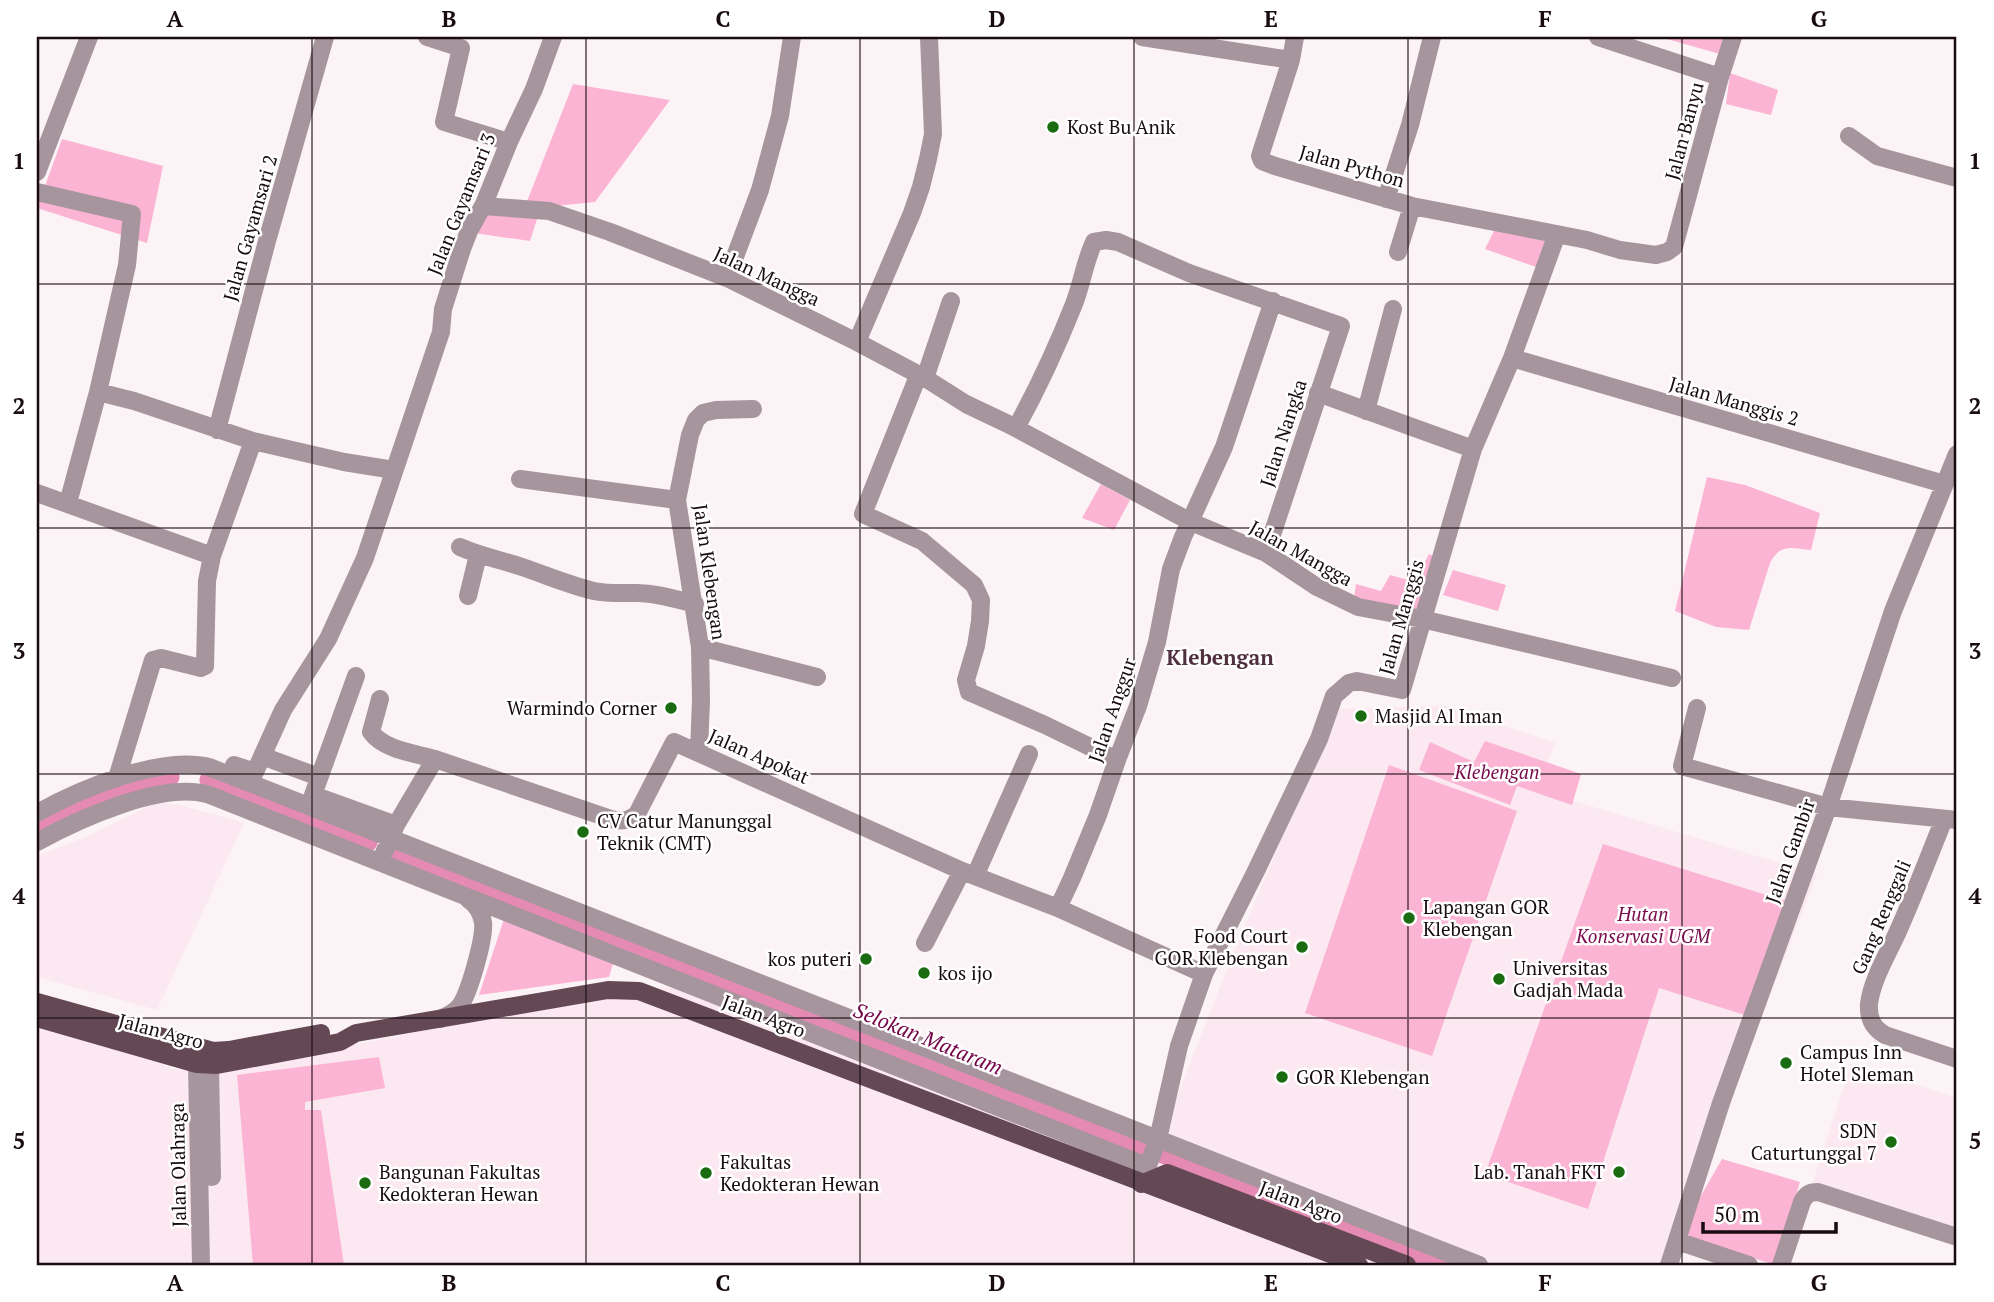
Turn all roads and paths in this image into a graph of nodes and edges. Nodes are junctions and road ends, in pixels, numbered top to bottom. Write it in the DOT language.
graph roads {
  1 [pos="89,37"];
  2 [pos="325,37"];
  3 [pos="427,37"];
  4 [pos="552,37"];
  5 [pos="792,37"];
  6 [pos="929,37"];
  7 [pos="1142,37"];
  8 [pos="1295,37"];
  9 [pos="1432,37"];
  10 [pos="1598,37"];
  11 [pos="1733,37"];
  12 [pos="1291,60"];
  13 [pos="1720,76"];
  14 [pos="1849,136"];
  15 [pos="509,142"];
  16 [pos="37,172"];
  17 [pos="1957,178"];
  18 [pos="37,192"];
  19 [pos="1386,199"];
  20 [pos="483,206"];
  21 [pos="1412,206"];
  22 [pos="1557,234"];
  23 [pos="1398,252"];
  24 [pos="727,278"];
  25 [pos="951,301"];
  26 [pos="1273,301"];
  27 [pos="1393,309"];
  28 [pos="858,342"];
  29 [pos="1512,358"];
  30 [pos="922,377"];
  31 [pos="98,392"];
  32 [pos="1318,393"];
  33 [pos="753,409"];
  34 [pos="1366,411"];
  35 [pos="1016,428"];
  36 [pos="217,430"];
  37 [pos="253,441"];
  38 [pos="1473,449"];
  39 [pos="1957,454"];
  40 [pos="394,470"];
  41 [pos="1951,477"];
  42 [pos="520,479"];
  43 [pos="37,492"];
  44 [pos="677,500"];
  45 [pos="68,503"];
  46 [pos="1191,522"];
  47 [pos="460,547"];
  48 [pos="1266,553"];
  49 [pos="478,555"];
  50 [pos="210,562"];
  51 [pos="468,596"];
  52 [pos="695,604"];
  53 [pos="1422,619"];
  54 [pos="700,647"];
  55 [pos="356,676"];
  56 [pos="817,677"];
  57 [pos="1672,678"];
  58 [pos="380,699"];
  59 [pos="1697,708"];
  60 [pos="699,751"];
  61 [pos="1029,754"];
  62 [pos="262,755"];
  63 [pos="435,759"];
  64 [pos="1116,760"];
  65 [pos="225,772"];
  66 [pos="117,778"];
  67 [pos="319,778"];
  68 [pos="41,806"];
  69 [pos="1828,807"];
  70 [pos="1951,819"];
  71 [pos="37,842"];
  72 [pos="388,844"];
  73 [pos="968,874"];
  74 [pos="462,895"];
  75 [pos="1058,908"];
  76 [pos="925,943"];
  77 [pos="1203,974"];
  78 [pos="37,1002"];
  79 [pos="37,1018"];
  80 [pos="440,1019"];
  81 [pos="1957,1059"];
  82 [pos="203,1060"];
  83 [pos="1157,1141"];
  84 [pos="1146,1170"];
  85 [pos="1957,1237"];
  86 [pos="1677,1241"];
  87 [pos="201,1265"];
  88 [pos="213,1265"];
  89 [pos="1359,1265"];
  90 [pos="1407,1265"];
  91 [pos="1479,1265"];
  92 [pos="1668,1265"];
  93 [pos="1749,1265"];
  94 [pos="1781,1265"];
  1 -- 16 [label="street"];
  2 -- 36 [label="street, Jalan Gayamsari 2"];
  3 -- 15 [label="street"];
  4 -- 15 [label="street, Jalan Gayamsari 3"];
  5 -- 24 [label="street"];
  6 -- 28 [label="street"];
  7 -- 12 [label="street"];
  8 -- 12 [label="street, Jalan Python"];
  9 -- 19 [label="street"];
  10 -- 13 [label="street"];
  11 -- 13 [label="street, Jalan Banyu"];
  12 -- 19 [label="street, Jalan Python"];
  13 -- 22 [label="street, Jalan Banyu"];
  14 -- 17 [label="street"];
  15 -- 20 [label="street, Jalan Gayamsari 3"];
  18 -- 31 [label="street"];
  19 -- 21 [label="street, Jalan Python"];
  20 -- 24 [label="street, Jalan Mangga"];
  20 -- 40 [label="street, Jalan Gayamsari 3"];
  21 -- 22 [label="street, Jalan Python"];
  21 -- 23 [label="street"];
  22 -- 29 [label="street, Jalan Manggis"];
  24 -- 28 [label="street, Jalan Mangga"];
  25 -- 30 [label="street"];
  26 -- 32 [label="street, Jalan Nangka"];
  26 -- 35 [label="street"];
  26 -- 46 [label="street, Jalan Anggur"];
  27 -- 34 [label="street"];
  28 -- 30 [label="street, Jalan Mangga"];
  29 -- 38 [label="street, Jalan Manggis"];
  29 -- 41 [label="street, Jalan Manggis 2"];
  30 -- 35 [label="street, Jalan Mangga"];
  30 -- 64 [label="street"];
  31 -- 36 [label="street"];
  31 -- 45 [label="street"];
  32 -- 34 [label="street"];
  32 -- 48 [label="street, Jalan Nangka"];
  33 -- 44 [label="street, Jalan Klebengan"];
  34 -- 38 [label="street"];
  35 -- 46 [label="street, Jalan Mangga"];
  36 -- 37 [label="street"];
  37 -- 40 [label="street"];
  37 -- 50 [label="street"];
  38 -- 53 [label="street, Jalan Manggis"];
  39 -- 41 [label="street, Jalan Gambir"];
  40 -- 62 [label="street, Jalan Gayamsari 3"];
  41 -- 69 [label="street, Jalan Gambir"];
  42 -- 44 [label="street"];
  43 -- 45 [label="street"];
  44 -- 52 [label="street, Jalan Klebengan"];
  45 -- 50 [label="street"];
  46 -- 48 [label="street, Jalan Mangga"];
  46 -- 64 [label="street, Jalan Anggur"];
  47 -- 49 [label="street"];
  48 -- 53 [label="street, Jalan Mangga"];
  49 -- 51 [label="street"];
  49 -- 52 [label="street"];
  50 -- 66 [label="street"];
  52 -- 54 [label="street, Jalan Klebengan"];
  53 -- 57 [label="street, Jalan Mangga"];
  53 -- 77 [label="street, Jalan Manggis"];
  54 -- 56 [label="street"];
  54 -- 60 [label="street, Jalan Klebengan"];
  55 -- 67 [label="street"];
  58 -- 63 [label="street"];
  59 -- 69 [label="street"];
  60 -- 63 [label="street, Jalan Apokat"];
  60 -- 73 [label="street, Jalan Apokat"];
  61 -- 73 [label="street"];
  62 -- 65 [label="street"];
  62 -- 67 [label="street"];
  63 -- 72 [label="street"];
  64 -- 75 [label="street, Jalan Anggur"];
  65 -- 66 [label="street"];
  65 -- 72 [label="street"];
  66 -- 68 [label="street"];
  67 -- 72 [label="street"];
  69 -- 70 [label="street"];
  69 -- 86 [label="street, Jalan Gambir"];
  70 -- 81 [label="street, Gang Renggali"];
  71 -- 72 [label="street"];
  72 -- 74 [label="street"];
  72 -- 83 [label="street"];
  73 -- 75 [label="street, Jalan Apokat"];
  73 -- 76 [label="street"];
  74 -- 80 [label="street"];
  74 -- 84 [label="street"];
  75 -- 77 [label="street, Jalan Apokat"];
  77 -- 83 [label="street, Jalan Manggis"];
  78 -- 82 [label="main road, Jalan Agro"];
  79 -- 82 [label="main road, Jalan Agro"];
  80 -- 82 [label="main road, Jalan Agro"];
  80 -- 84 [label="main road, Jalan Agro"];
  82 -- 87 [label="street, Jalan Olahraga"];
  82 -- 88 [label="street, Jalan Olahraga"];
  83 -- 84 [label="street, Jalan Manggis"];
  83 -- 91 [label="street"];
  84 -- 89 [label="main road, Jalan Agro"];
  84 -- 90 [label="main road, Jalan Agro"];
  85 -- 94 [label="street"];
  86 -- 92 [label="street, Jalan Gambir"];
  86 -- 93 [label="street"];
}
